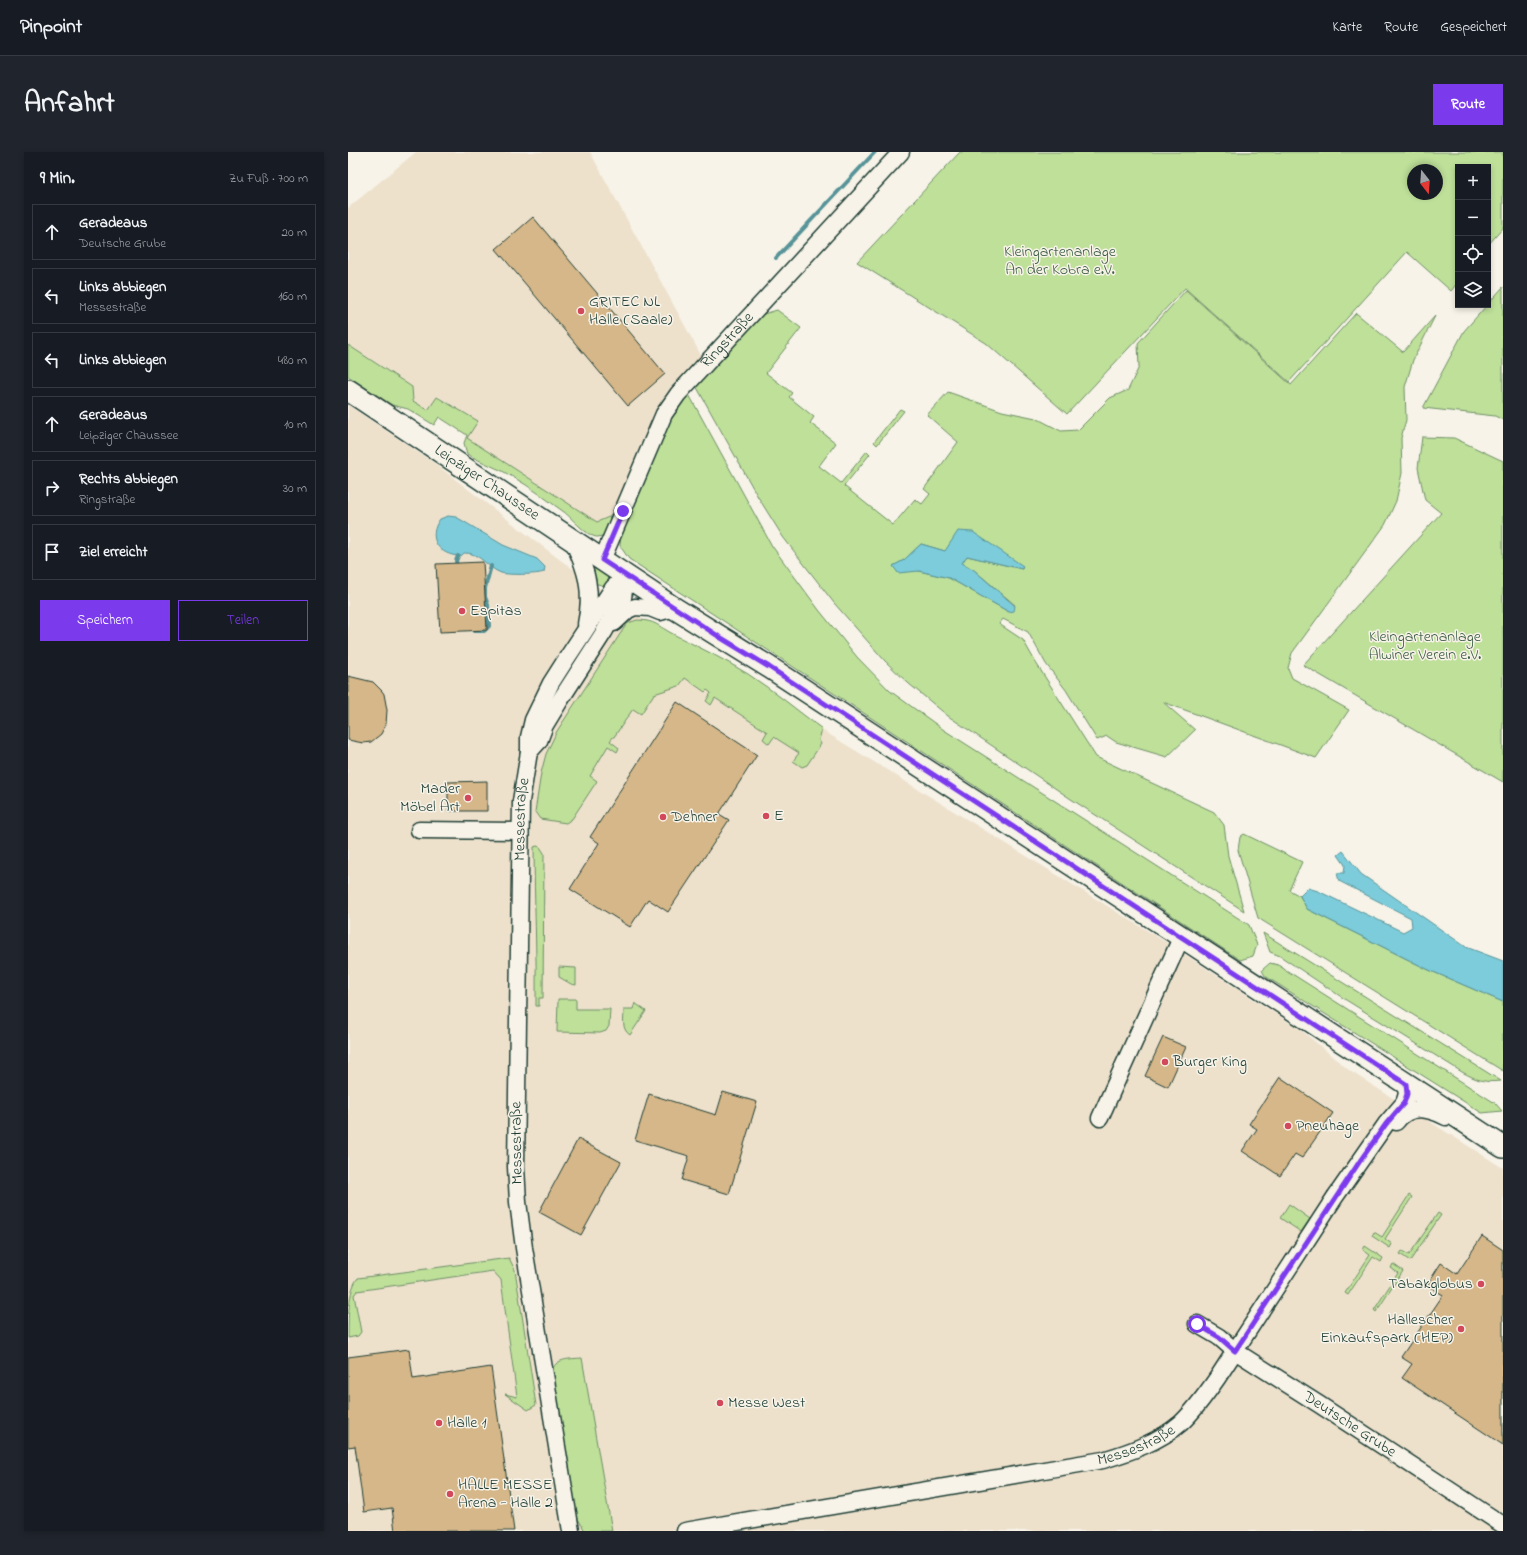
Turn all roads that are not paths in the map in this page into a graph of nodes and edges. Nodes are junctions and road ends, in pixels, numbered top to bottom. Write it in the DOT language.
graph roads {
  1 [pos="901,152"];
  2 [pos="348,390"];
  3 [pos="572,541"];
  4 [pos="602,560"];
  5 [pos="626,576"];
  6 [pos="674,608"];
  7 [pos="584,631"];
  8 [pos="604,632"];
  9 [pos="529,752"];
  10 [pos="419,830"];
  11 [pos="520,832"];
  12 [pos="1181,938"];
  13 [pos="1406,1084"];
  14 [pos="1100,1118"];
  15 [pos="1473,1128"];
  16 [pos="1503,1147"];
  17 [pos="1360,1161"];
  18 [pos="1197,1324"];
  19 [pos="1235,1351"];
  20 [pos="1503,1524"];
  21 [pos="571,1531"];
  22 [pos="685,1531"];
  1 -- 4 [label="street, Ringstraße"];
  2 -- 3 [label="main road, Leipziger Chaussee"];
  3 -- 4 [label="main road, Leipziger Chaussee"];
  3 -- 7 [label="street, Messestraße"];
  4 -- 5 [label="main road, Leipziger Chaussee"];
  5 -- 6 [label="main road, Leipziger Chaussee"];
  5 -- 7 [label="street, Messestraße"];
  5 -- 8 [label="street, Messestraße"];
  6 -- 8 [label="street, Messestraße"];
  6 -- 12 [label="main road, Leipziger Chaussee"];
  7 -- 9 [label="street, Messestraße"];
  8 -- 9 [label="street, Messestraße"];
  9 -- 11 [label="street, Messestraße"];
  10 -- 11 [label="street"];
  11 -- 21 [label="street, Messestraße"];
  12 -- 13 [label="main road, Leipziger Chaussee"];
  12 -- 14 [label="street"];
  13 -- 15 [label="main road"];
  13 -- 17 [label="street, Messestraße"];
  15 -- 16 [label="main road"];
  15 -- 17 [label="street"];
  17 -- 19 [label="street, Messestraße"];
  18 -- 19 [label="street, Deutsche Grube"];
  19 -- 20 [label="street, Deutsche Grube"];
  19 -- 22 [label="street, Messestraße"];
}
